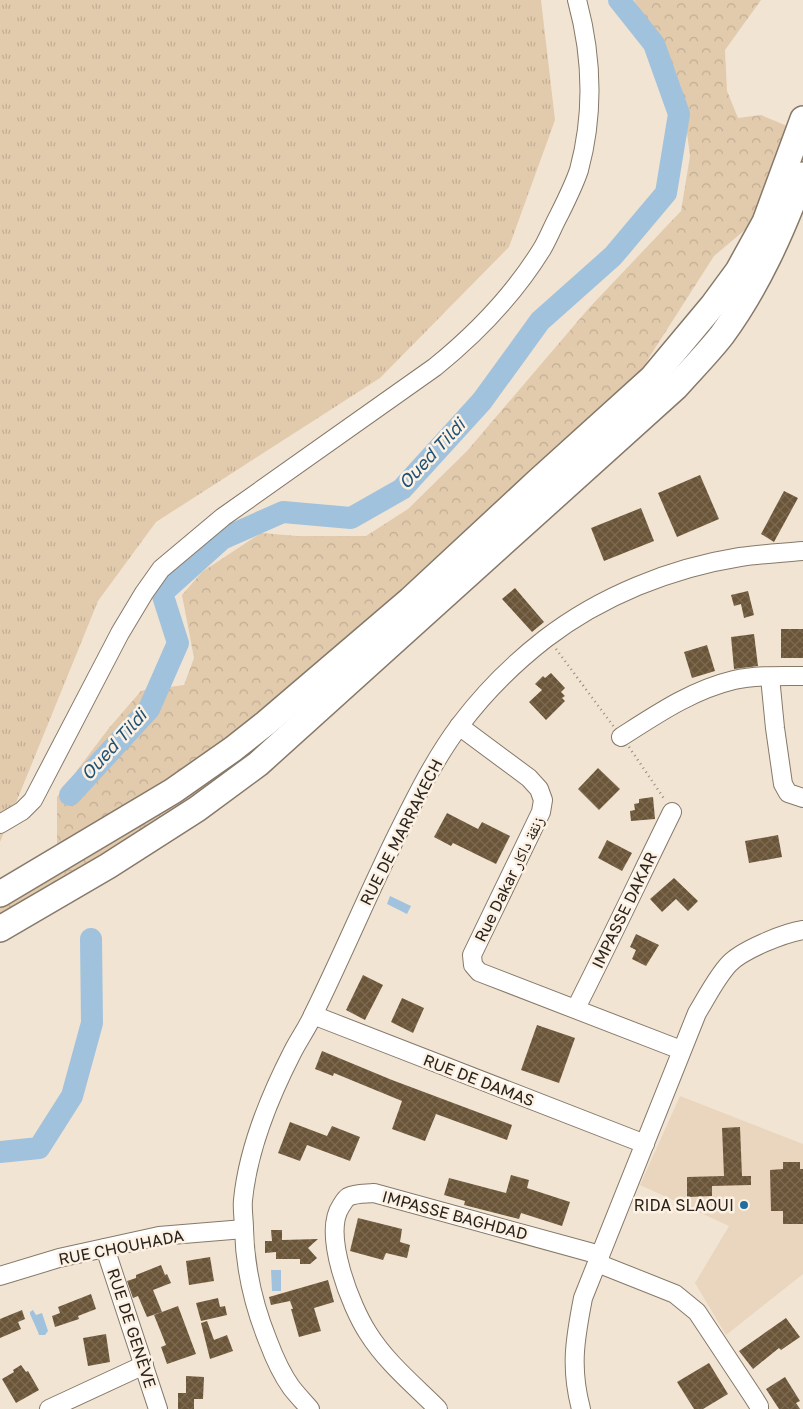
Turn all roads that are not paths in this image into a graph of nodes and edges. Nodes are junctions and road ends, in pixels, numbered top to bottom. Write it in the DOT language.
graph roads {
  1 [pos="577,0"];
  2 [pos="803,119"];
  3 [pos="803,175"];
  4 [pos="802,549"];
  5 [pos="803,676"];
  6 [pos="770,677"];
  7 [pos="459,726"];
  8 [pos="621,737"];
  9 [pos="803,798"];
  10 [pos="672,812"];
  11 [pos="0,824"];
  12 [pos="0,894"];
  13 [pos="0,929"];
  14 [pos="803,930"];
  15 [pos="576,1008"];
  16 [pos="313,1015"];
  17 [pos="682,1050"];
  18 [pos="644,1144"];
  19 [pos="244,1229"];
  20 [pos="106,1248"];
  21 [pos="598,1259"];
  22 [pos="0,1276"];
  23 [pos="144,1364"];
  24 [pos="49,1409"];
  25 [pos="158,1409"];
  26 [pos="310,1409"];
  27 [pos="438,1409"];
  28 [pos="581,1409"];
  29 [pos="759,1409"];
  1 -- 11 [label="street"];
  2 -- 12 [label="highway"];
  3 -- 13 [label="highway"];
  4 -- 7 [label="street, RUE DE MARRAKECH"];
  5 -- 6 [label="street"];
  6 -- 8 [label="street"];
  6 -- 9 [label="street"];
  7 -- 15 [label="street, Rue Dakar زنقة داكار"];
  7 -- 16 [label="street, RUE DE MARRAKECH"];
  10 -- 15 [label="street, IMPASSE DAKAR"];
  14 -- 17 [label="street"];
  15 -- 17 [label="street, Rue Dakar زنقة داكار"];
  16 -- 18 [label="street, RUE DE DAMAS"];
  16 -- 19 [label="street, RUE DE MARRAKECH"];
  17 -- 18 [label="street"];
  18 -- 21 [label="street"];
  19 -- 20 [label="street, RUE CHOUHADA"];
  19 -- 26 [label="street, RUE DE MARRAKECH"];
  20 -- 22 [label="street, RUE CHOUHADA"];
  20 -- 23 [label="street, RUE DE GENÈVE"];
  21 -- 27 [label="street, IMPASSE BAGHDAD"];
  21 -- 28 [label="street"];
  21 -- 29 [label="street, IMPASSE BAGHDAD"];
  23 -- 24 [label="street"];
  23 -- 25 [label="street, RUE DE GENÈVE"];
}
